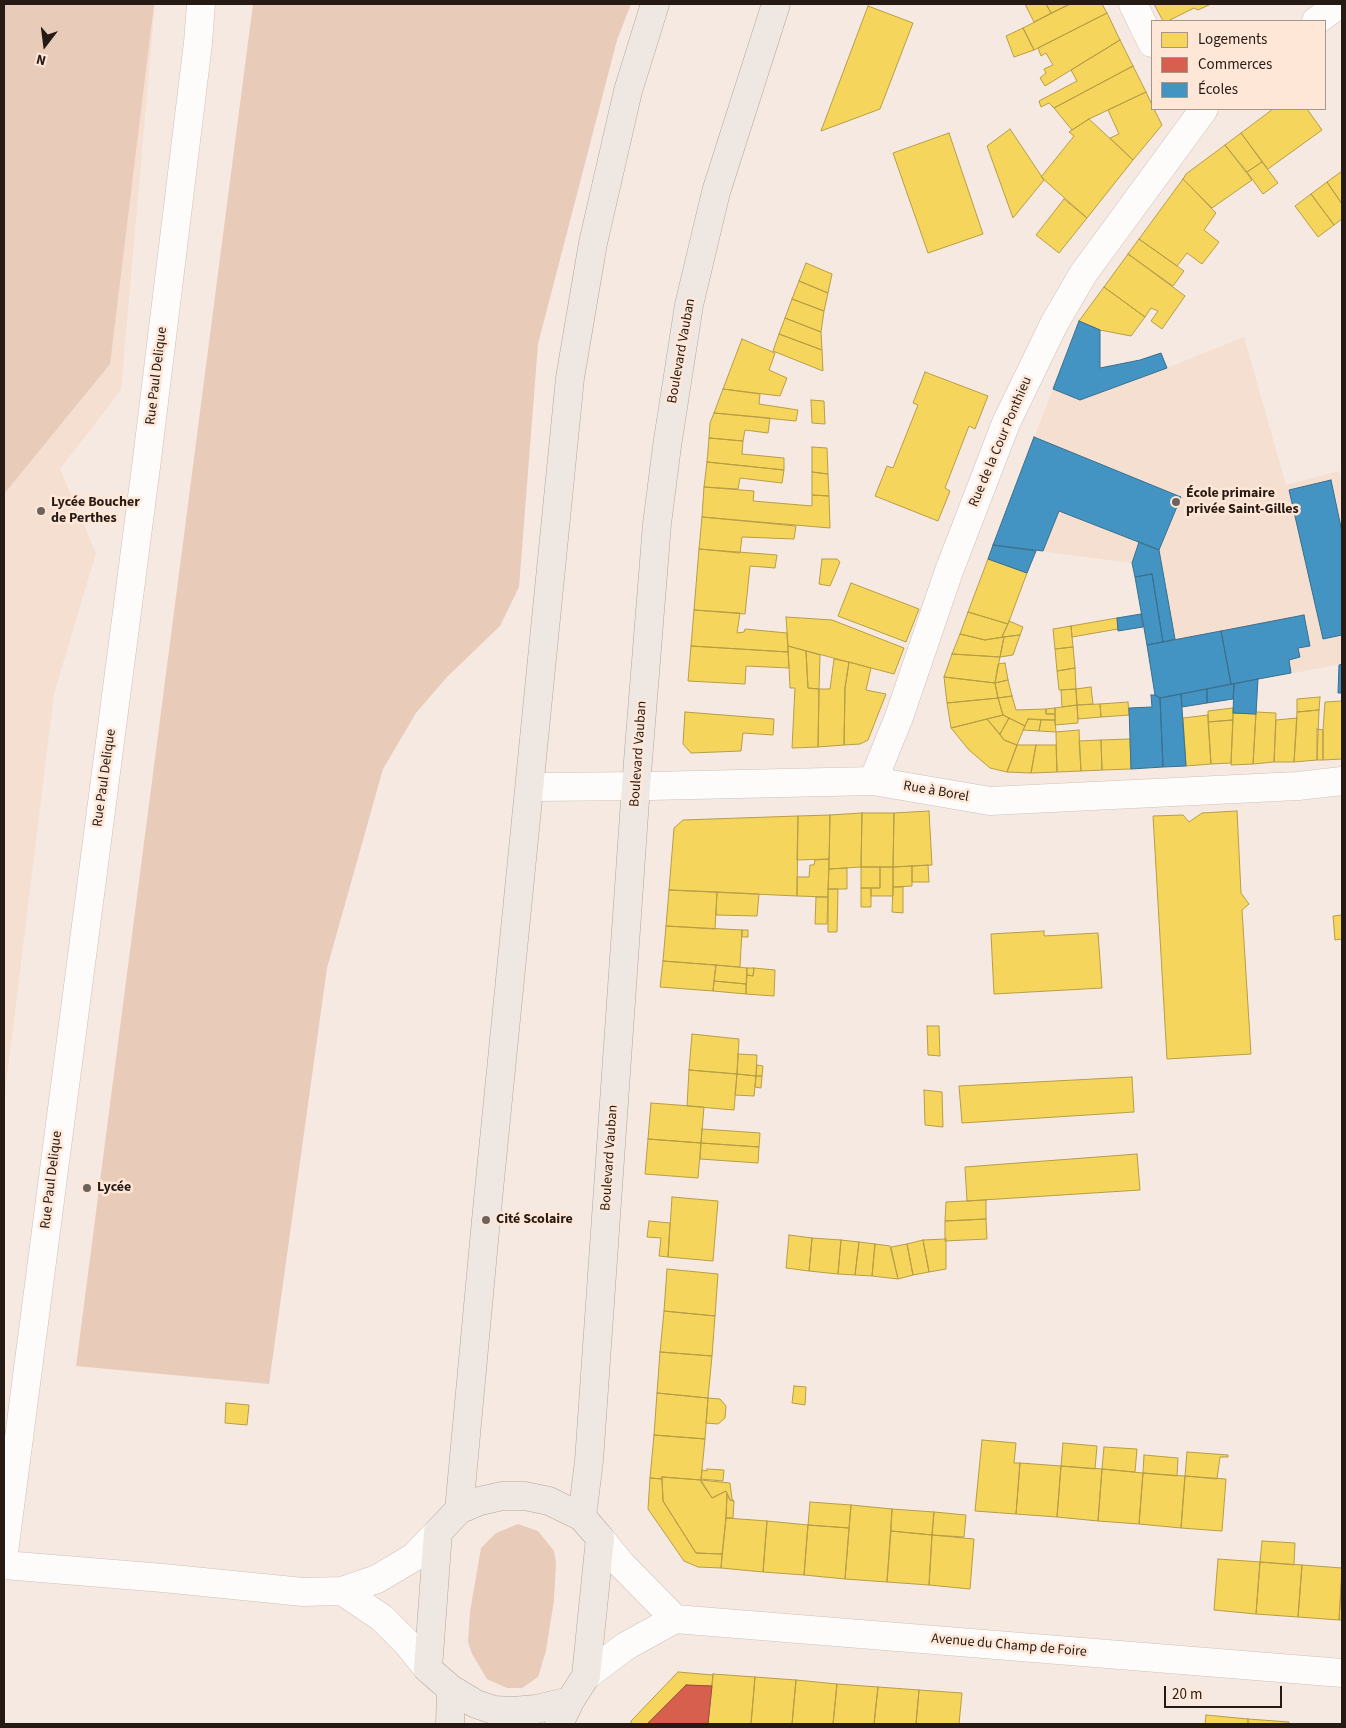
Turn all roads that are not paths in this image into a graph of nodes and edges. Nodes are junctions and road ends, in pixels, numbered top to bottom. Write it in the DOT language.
graph roads {
  1 [pos="200,4"];
  2 [pos="655,4"];
  3 [pos="776,4"];
  4 [pos="1133,4"];
  5 [pos="1339,4"];
  6 [pos="1317,20"];
  7 [pos="1151,41"];
  8 [pos="1203,110"];
  9 [pos="873,781"];
  10 [pos="1342,781"];
  11 [pos="636,786"];
  12 [pos="530,787"];
  13 [pos="459,1510"];
  14 [pos="582,1517"];
  15 [pos="438,1532"];
  16 [pos="600,1538"];
  17 [pos="4,1552"];
  18 [pos="4,1565"];
  19 [pos="342,1591"];
  20 [pos="675,1619"];
  21 [pos="428,1669"];
  22 [pos="1342,1672"];
  23 [pos="586,1676"];
  24 [pos="451,1689"];
  25 [pos="564,1713"];
  26 [pos="450,1724"];
  1 -- 17 [label="street, Rue Paul Delique"];
  2 -- 12 [label="main road"];
  3 -- 11 [label="main road, Boulevard Vauban"];
  4 -- 7 [label="street"];
  5 -- 6 [label="street"];
  8 -- 9 [label="street, Rue de la Cour Ponthieu"];
  9 -- 10 [label="street, Rue à Borel"];
  9 -- 11 [label="street, Rue à Borel"];
  11 -- 12 [label="street, Rue à Borel"];
  11 -- 14 [label="main road, Boulevard Vauban"];
  12 -- 13 [label="main road"];
  13 -- 14 [label="main road"];
  13 -- 15 [label="main road"];
  14 -- 16 [label="main road"];
  15 -- 19 [label="street"];
  15 -- 21 [label="main road"];
  16 -- 20 [label="street"];
  16 -- 23 [label="main road"];
  18 -- 19 [label="street"];
  19 -- 21 [label="street"];
  20 -- 22 [label="street, Avenue du Champ de Foire"];
  20 -- 23 [label="street"];
  21 -- 24 [label="main road"];
  23 -- 25 [label="main road"];
  24 -- 25 [label="main road"];
  24 -- 26 [label="main road"];
}
